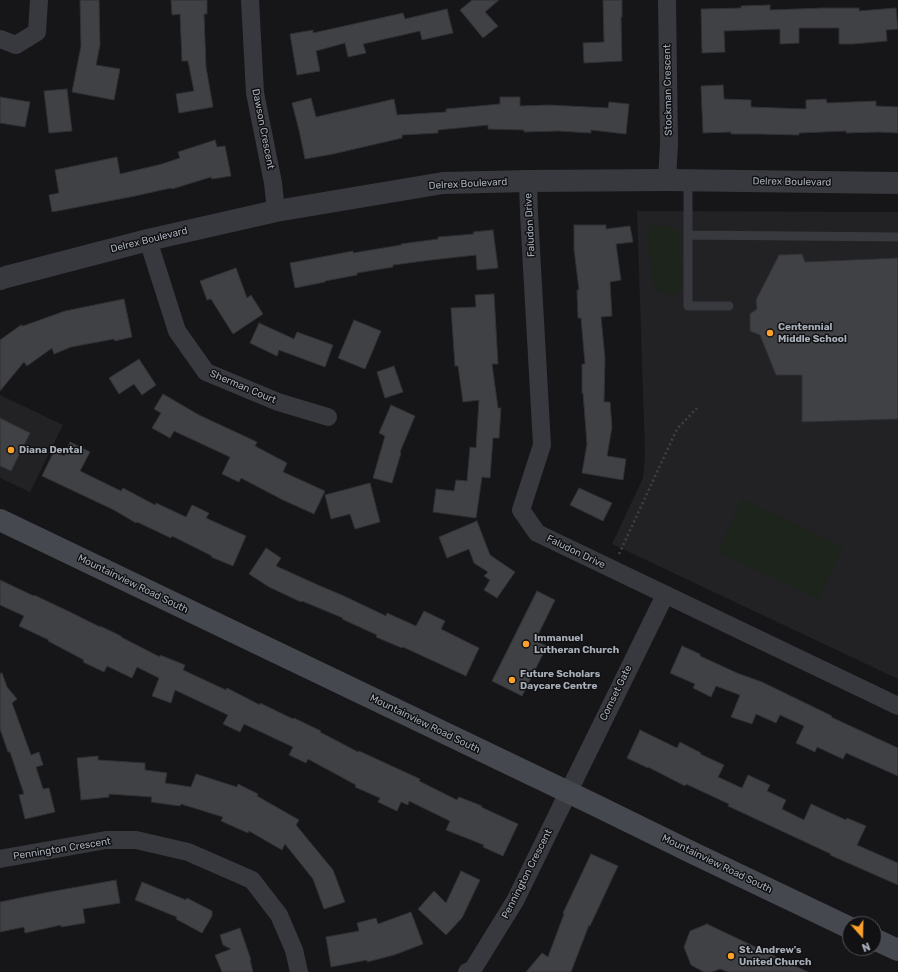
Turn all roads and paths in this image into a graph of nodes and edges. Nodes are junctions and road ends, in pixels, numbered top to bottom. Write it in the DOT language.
graph roads {
  1 [pos="39,0"];
  2 [pos="250,0"];
  3 [pos="667,0"];
  4 [pos="0,39"];
  5 [pos="677,180"];
  6 [pos="528,181"];
  7 [pos="898,183"];
  8 [pos="276,211"];
  9 [pos="688,235"];
  10 [pos="898,237"];
  11 [pos="148,240"];
  12 [pos="0,279"];
  13 [pos="729,306"];
  14 [pos="697,408"];
  15 [pos="328,417"];
  16 [pos="0,520"];
  17 [pos="612,569"];
  18 [pos="665,595"];
  19 [pos="898,706"];
  20 [pos="568,792"];
  21 [pos="0,859"];
  22 [pos="842,924"];
  23 [pos="882,943"];
  24 [pos="898,950"];
  25 [pos="299,972"];
  26 [pos="466,972"];
  1 -- 4 [label="street"];
  2 -- 8 [label="street, Dawson Crescent"];
  3 -- 5 [label="street, Stockman Crescent"];
  5 -- 6 [label="street, Delrex Boulevard"];
  5 -- 7 [label="street, Delrex Boulevard"];
  5 -- 9 [label="lane"];
  6 -- 8 [label="street, Delrex Boulevard"];
  6 -- 17 [label="street, Faludon Drive"];
  8 -- 11 [label="street, Delrex Boulevard"];
  9 -- 10 [label="lane"];
  9 -- 13 [label="lane"];
  11 -- 12 [label="street, Delrex Boulevard"];
  11 -- 15 [label="street, Sherman Court"];
  14 -- 17 [label="path"];
  16 -- 20 [label="main road, Mountainview Road South"];
  17 -- 18 [label="street, Faludon Drive"];
  18 -- 19 [label="street, Faludon Drive"];
  18 -- 20 [label="street, Comset Gate"];
  20 -- 22 [label="main road, Mountainview Road South"];
  20 -- 26 [label="street, Pennington Crescent"];
  21 -- 25 [label="street, Pennington Crescent"];
  23 -- 24 [label="main road"];
}
